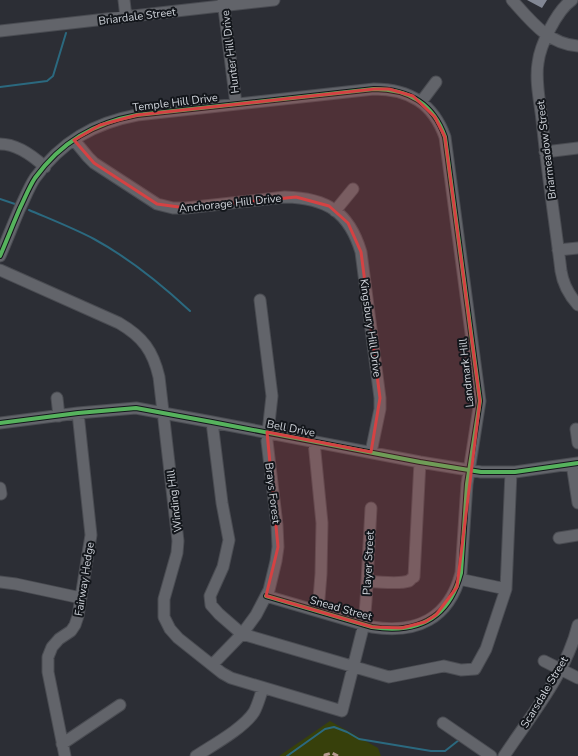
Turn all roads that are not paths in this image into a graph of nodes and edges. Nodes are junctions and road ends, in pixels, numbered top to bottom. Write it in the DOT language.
graph roads {
  1 [pos="124,0"];
  2 [pos="274,0"];
  3 [pos="512,0"];
  4 [pos="572,0"];
  5 [pos="224,3"];
  6 [pos="126,17"];
  7 [pos="0,31"];
  8 [pos="547,36"];
  9 [pos="578,46"];
  10 [pos="436,82"];
  11 [pos="421,102"];
  12 [pos="236,104"];
  13 [pos="74,140"];
  14 [pos="0,144"];
  15 [pos="578,148"];
  16 [pos="545,152"];
  17 [pos="45,166"];
  18 [pos="353,189"];
  19 [pos="335,211"];
  20 [pos="578,248"];
  21 [pos="558,250"];
  22 [pos="0,256"];
  23 [pos="0,270"];
  24 [pos="260,300"];
  25 [pos="578,305"];
  26 [pos="57,398"];
  27 [pos="78,413"];
  28 [pos="164,413"];
  29 [pos="59,416"];
  30 [pos="212,422"];
  31 [pos="0,423"];
  32 [pos="576,429"];
  33 [pos="268,432"];
  34 [pos="314,442"];
  35 [pos="578,443"];
  36 [pos="372,452"];
  37 [pos="420,462"];
  38 [pos="575,463"];
  39 [pos="469,470"];
  40 [pos="511,472"];
  41 [pos="578,503"];
  42 [pos="371,508"];
  43 [pos="578,535"];
  44 [pos="559,538"];
  45 [pos="459,579"];
  46 [pos="367,581"];
  47 [pos="0,582"];
  48 [pos="506,590"];
  49 [pos="266,596"];
  50 [pos="81,598"];
  51 [pos="318,611"];
  52 [pos="364,624"];
  53 [pos="578,625"];
  54 [pos="411,626"];
  55 [pos="242,634"];
  56 [pos="544,661"];
  57 [pos="212,665"];
  58 [pos="353,667"];
  59 [pos="561,668"];
  60 [pos="578,678"];
  61 [pos="263,688"];
  62 [pos="120,706"];
  63 [pos="342,711"];
  64 [pos="443,723"];
  65 [pos="62,744"];
  66 [pos="64,756"];
  67 [pos="196,756"];
  68 [pos="491,756"];
  69 [pos="504,756"];
  1 -- 6 [label="street"];
  2 -- 5 [label="street, Briardale Street"];
  3 -- 8 [label="street"];
  4 -- 8 [label="street, Briarmeadow Street"];
  5 -- 6 [label="street, Briardale Street"];
  5 -- 12 [label="street, Hunter Hill Drive"];
  6 -- 7 [label="street, Briardale Street"];
  8 -- 9 [label="street"];
  8 -- 16 [label="street, Briarmeadow Street"];
  10 -- 11 [label="street"];
  11 -- 12 [label="street, Temple Hill Drive"];
  11 -- 39 [label="street, Landmark Hill"];
  12 -- 13 [label="street, Temple Hill Drive"];
  13 -- 17 [label="street, Temple Hill Drive"];
  13 -- 19 [label="street, Anchorage Hill Drive"];
  14 -- 17 [label="street"];
  15 -- 16 [label="street"];
  16 -- 21 [label="street, Briarmeadow Street"];
  17 -- 22 [label="street, Temple Hill Drive"];
  18 -- 19 [label="street"];
  19 -- 36 [label="street, Kingsbury Hill Drive"];
  20 -- 21 [label="street"];
  21 -- 25 [label="street, Briarmeadow Street"];
  23 -- 28 [label="street, Winding Hill"];
  24 -- 33 [label="street, Brays Forest"];
  26 -- 29 [label="street"];
  27 -- 28 [label="street, Bell Drive"];
  27 -- 29 [label="street, Bell Drive"];
  27 -- 50 [label="street, Fairway Hedge"];
  28 -- 30 [label="street, Bell Drive"];
  28 -- 57 [label="street, Winding Hill"];
  29 -- 31 [label="street, Bell Drive"];
  30 -- 33 [label="street, Bell Drive"];
  30 -- 55 [label="street"];
  32 -- 35 [label="street"];
  33 -- 34 [label="street, Bell Drive"];
  33 -- 49 [label="street, Brays Forest"];
  34 -- 36 [label="street, Bell Drive"];
  34 -- 51 [label="street"];
  36 -- 37 [label="street, Bell Drive"];
  37 -- 39 [label="street, Bell Drive"];
  37 -- 46 [label="street"];
  38 -- 40 [label="street, Bell Drive"];
  38 -- 41 [label="street"];
  39 -- 40 [label="street, Bell Drive"];
  39 -- 45 [label="street, Landmark Hill"];
  40 -- 48 [label="street"];
  42 -- 46 [label="street, Player Street"];
  43 -- 44 [label="street"];
  45 -- 48 [label="street"];
  45 -- 54 [label="street, Landmark Hill"];
  46 -- 52 [label="street, Player Street"];
  47 -- 50 [label="street"];
  48 -- 58 [label="street"];
  49 -- 51 [label="street, Snead Street"];
  49 -- 55 [label="street, Brays Forest"];
  50 -- 65 [label="street, Fairway Hedge"];
  51 -- 52 [label="street, Snead Street"];
  52 -- 54 [label="street, Snead Street"];
  52 -- 58 [label="street, Player Street"];
  53 -- 59 [label="street, Scarsdale Street"];
  55 -- 57 [label="street, Brays Forest"];
  55 -- 58 [label="street"];
  56 -- 59 [label="street"];
  57 -- 61 [label="street, Winding Hill"];
  58 -- 63 [label="street, Player Street"];
  59 -- 60 [label="street"];
  59 -- 69 [label="street, Scarsdale Street"];
  61 -- 63 [label="street, Winding Hill"];
  61 -- 67 [label="street"];
  62 -- 65 [label="street"];
  64 -- 68 [label="street"];
  65 -- 66 [label="street, Fairway Hedge"];
}
